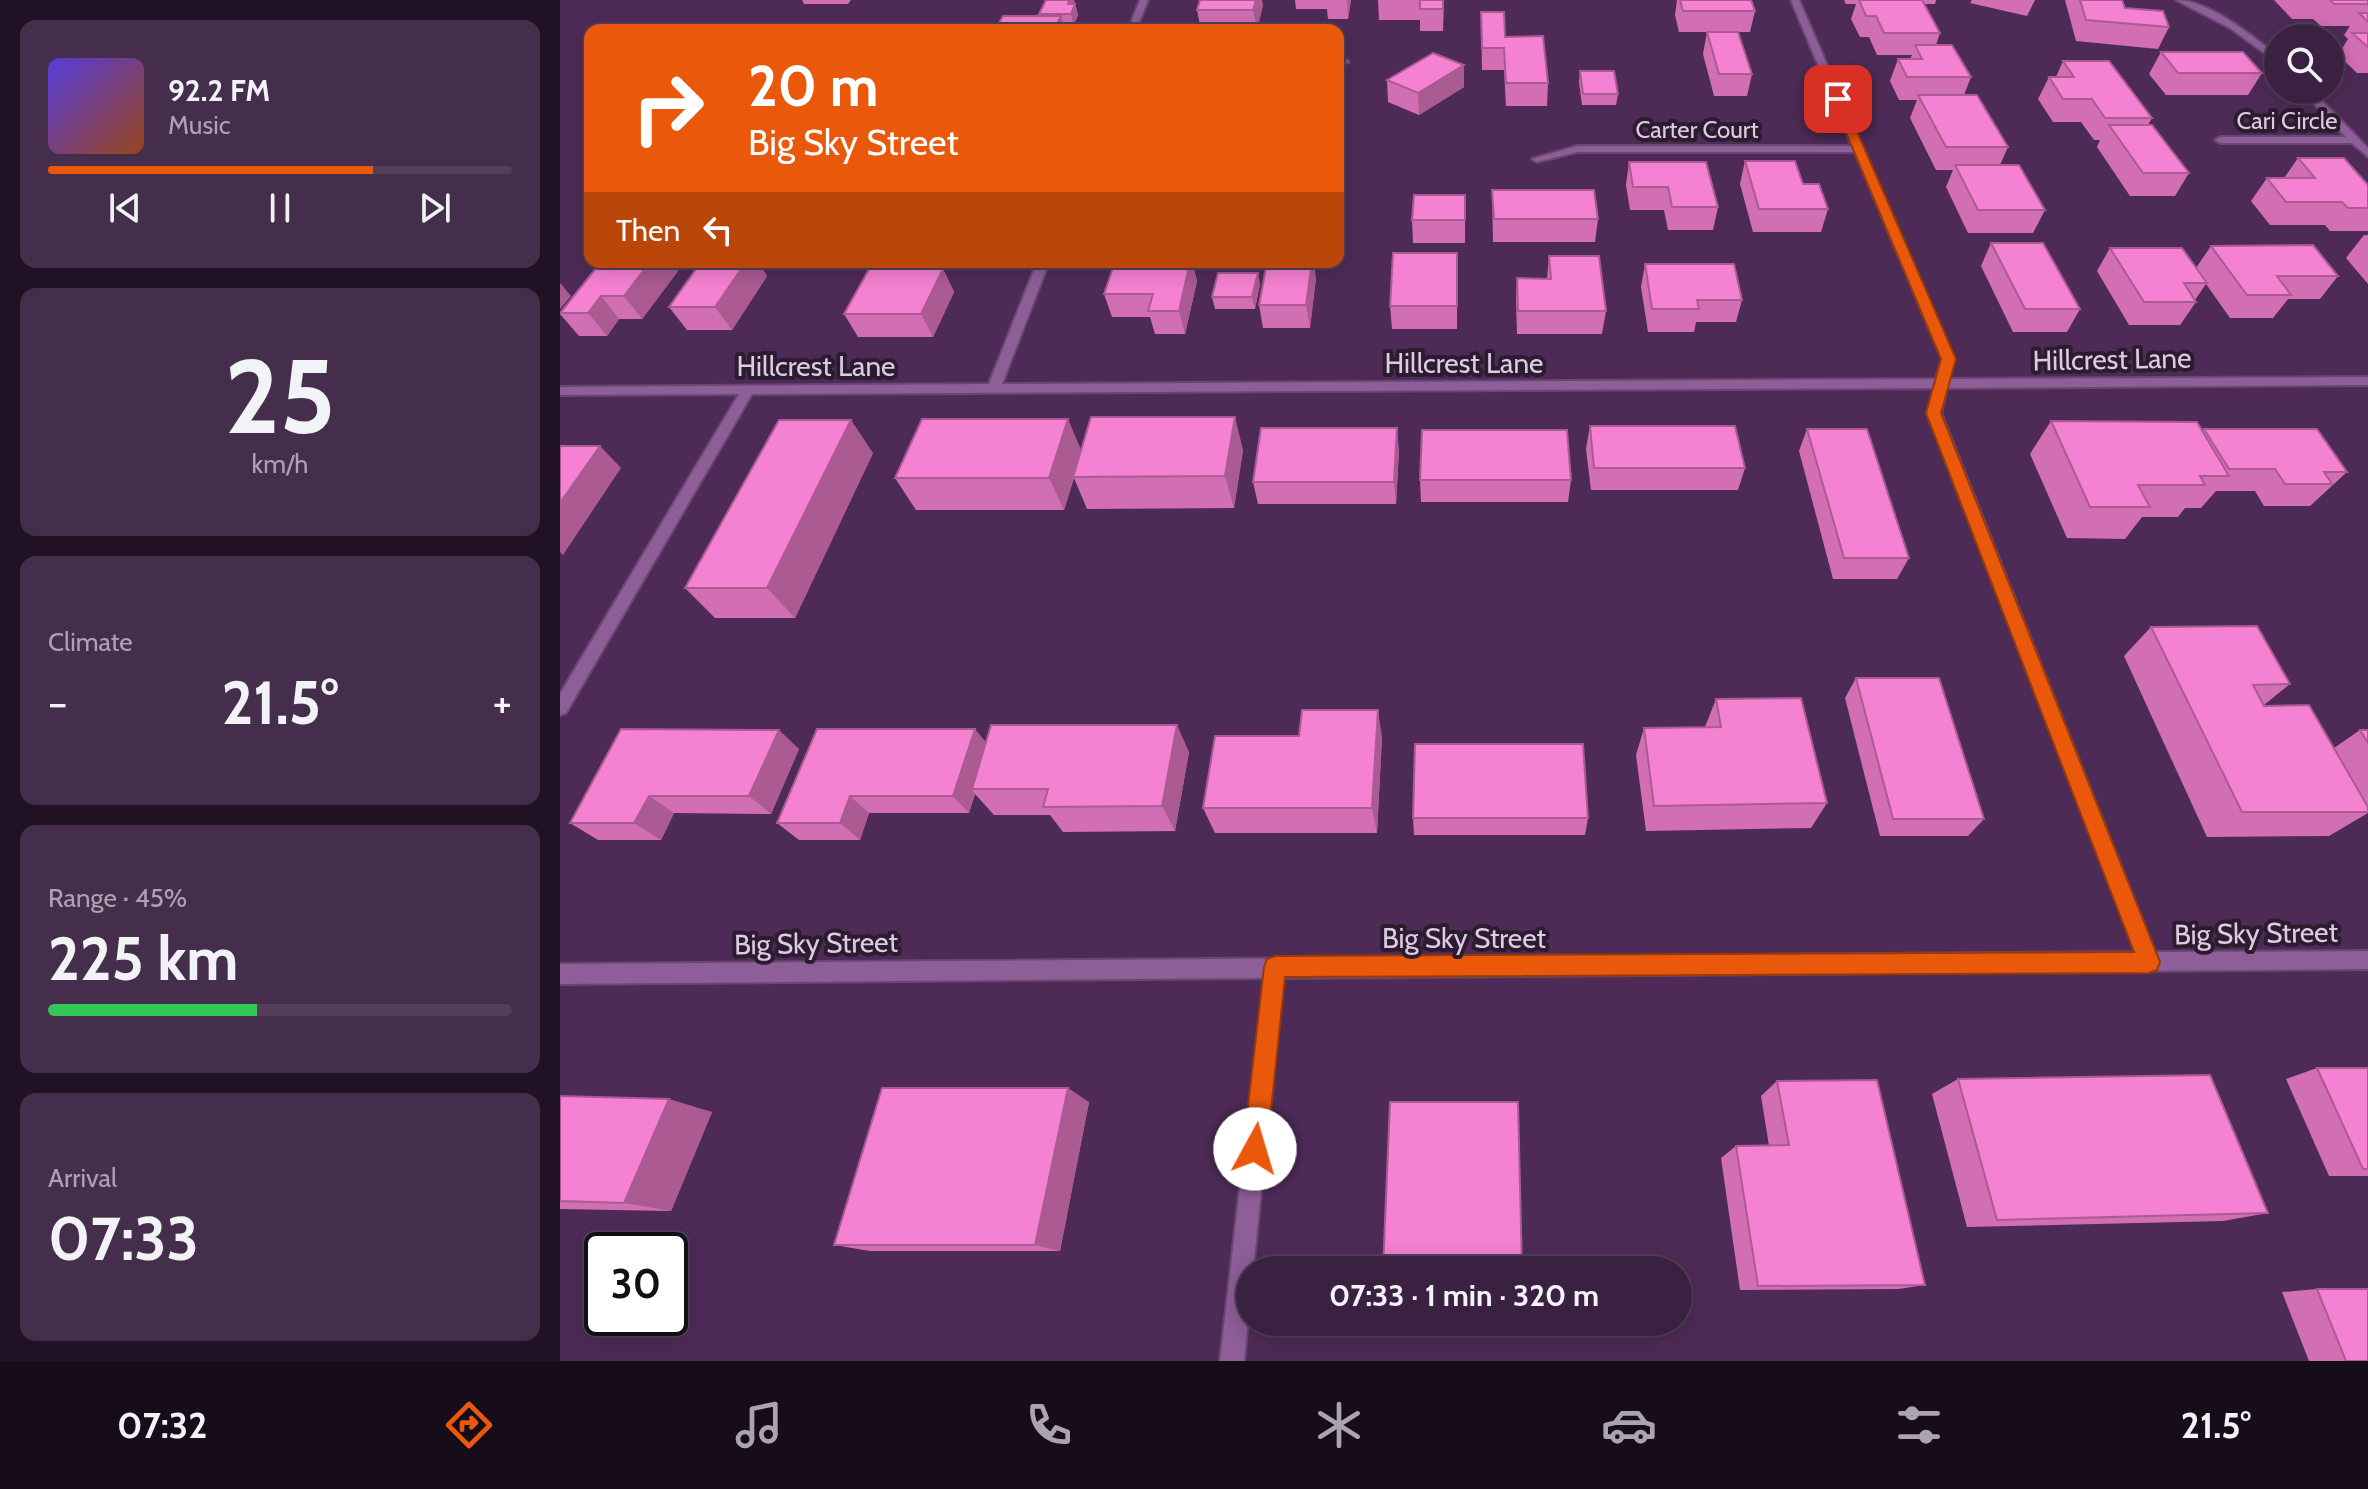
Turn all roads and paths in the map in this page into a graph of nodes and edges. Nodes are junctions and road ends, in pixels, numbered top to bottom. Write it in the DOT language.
graph roads {
  1 [pos="1144,0"];
  2 [pos="1795,0"];
  3 [pos="2180,0"];
  4 [pos="1134,24"];
  5 [pos="2264,49"];
  6 [pos="2320,104"];
  7 [pos="2220,140"];
  8 [pos="2355,140"];
  9 [pos="1859,149"];
  10 [pos="2368,154"];
  11 [pos="1537,159"];
  12 [pos="1041,268"];
  13 [pos="2368,381"];
  14 [pos="1942,385"];
  15 [pos="994,389"];
  16 [pos="748,390"];
  17 [pos="560,391"];
  18 [pos="560,708"];
  19 [pos="2368,960"];
  20 [pos="2149,962"];
  21 [pos="1275,967"];
  22 [pos="560,974"];
  23 [pos="1232,1361"];
  1 -- 4 [label="street"];
  2 -- 9 [label="street"];
  3 -- 5 [label="street"];
  6 -- 8 [label="street"];
  7 -- 8 [label="street, Cari Circle"];
  8 -- 10 [label="street"];
  9 -- 11 [label="street, Carter Court"];
  9 -- 14 [label="street"];
  12 -- 15 [label="street"];
  13 -- 14 [label="street, Hillcrest Lane"];
  14 -- 15 [label="street, Hillcrest Lane"];
  14 -- 20 [label="street"];
  15 -- 16 [label="street, Hillcrest Lane"];
  16 -- 17 [label="street, Hillcrest Lane"];
  16 -- 18 [label="street"];
  19 -- 20 [label="street, Big Sky Street"];
  20 -- 21 [label="street, Big Sky Street"];
  21 -- 22 [label="street, Big Sky Street"];
  21 -- 23 [label="street"];
}
